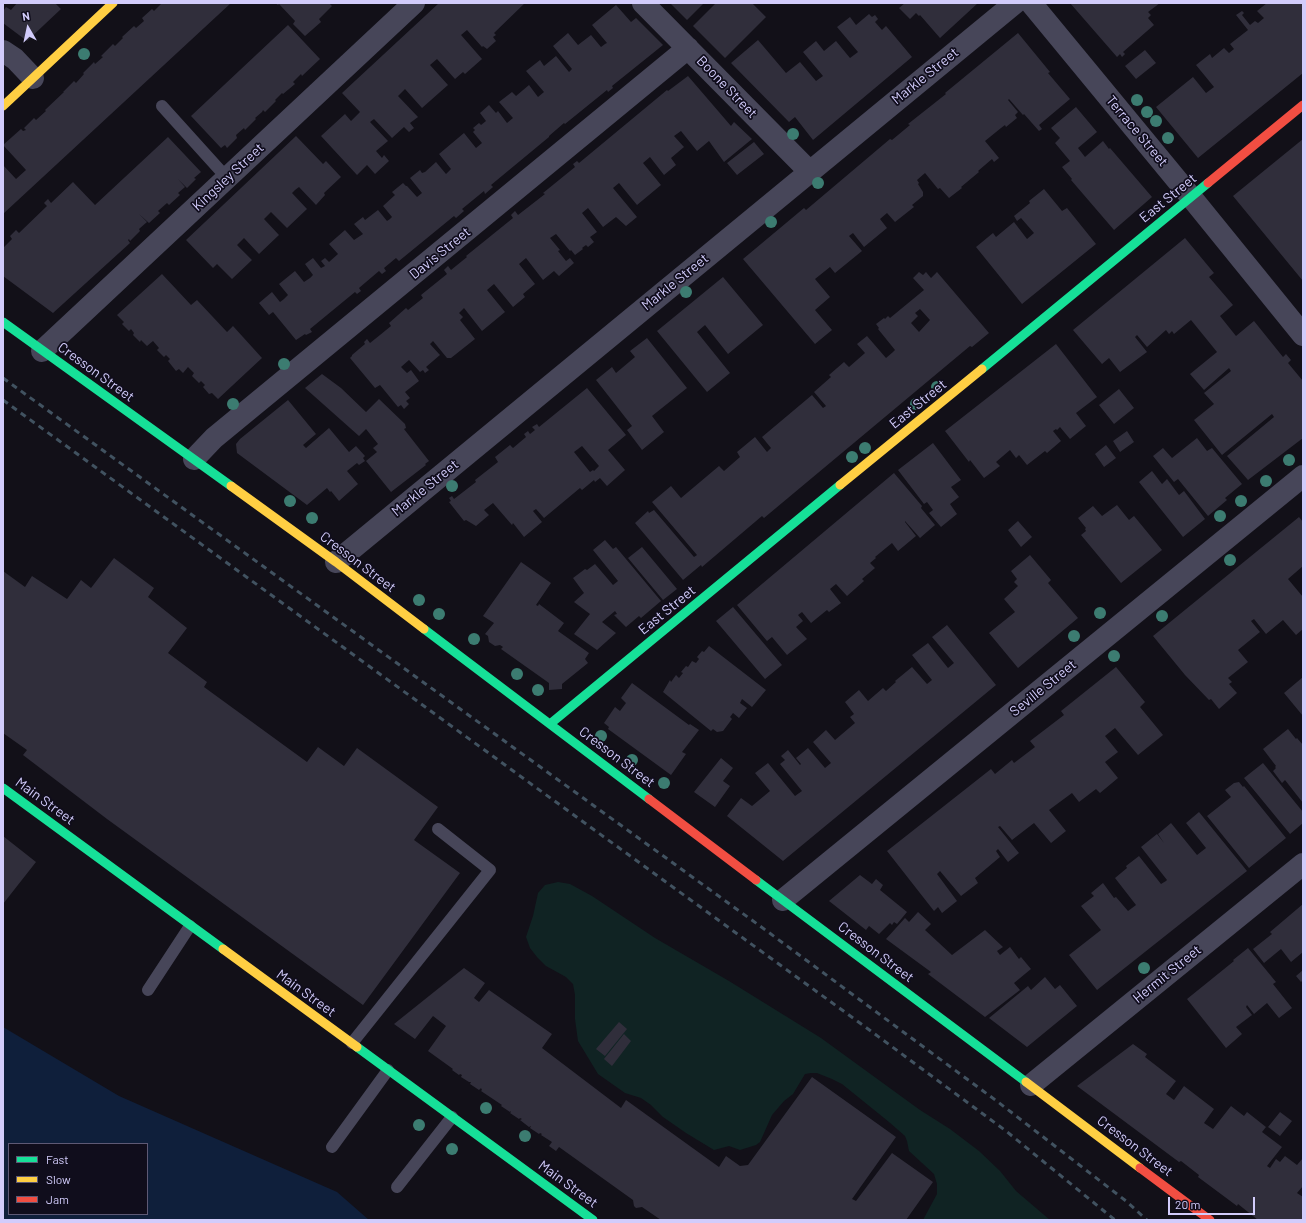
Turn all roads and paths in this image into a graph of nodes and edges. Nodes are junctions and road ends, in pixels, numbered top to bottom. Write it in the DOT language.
graph roads {
  1 [pos="113,3"];
  2 [pos="414,3"];
  3 [pos="644,3"];
  4 [pos="1015,3"];
  5 [pos="1031,3"];
  6 [pos="688,48"];
  7 [pos="3,51"];
  8 [pos="33,78"];
  9 [pos="1303,105"];
  10 [pos="3,106"];
  11 [pos="162,106"];
  12 [pos="810,172"];
  13 [pos="227,178"];
  14 [pos="1191,197"];
  15 [pos="3,322"];
  16 [pos="1303,335"];
  17 [pos="42,351"];
  18 [pos="194,459"];
  19 [pos="1303,476"];
  20 [pos="336,562"];
  21 [pos="550,724"];
  22 [pos="3,788"];
  23 [pos="438,829"];
  24 [pos="1303,864"];
  25 [pos="783,900"];
  26 [pos="190,926"];
  27 [pos="148,990"];
  28 [pos="352,1043"];
  29 [pos="388,1070"];
  30 [pos="1031,1085"];
  31 [pos="452,1117"];
  32 [pos="332,1147"];
  33 [pos="396,1187"];
  34 [pos="593,1220"];
  35 [pos="1210,1220"];
  1 -- 8 [label="street"];
  2 -- 13 [label="street, Kingsley Street"];
  3 -- 6 [label="street, Boone Street"];
  4 -- 12 [label="street, Markle Street"];
  5 -- 14 [label="street, Terrace Street"];
  6 -- 12 [label="street, Boone Street"];
  6 -- 18 [label="street, Davis Street"];
  7 -- 8 [label="street"];
  8 -- 10 [label="street"];
  9 -- 14 [label="street, East Street"];
  11 -- 13 [label="lane"];
  12 -- 20 [label="street, Markle Street"];
  13 -- 17 [label="street, Kingsley Street"];
  14 -- 16 [label="street, Terrace Street"];
  14 -- 21 [label="street, East Street"];
  15 -- 17 [label="street, Cresson Street"];
  17 -- 18 [label="street, Cresson Street"];
  18 -- 20 [label="street, Cresson Street"];
  19 -- 25 [label="street, Seville Street"];
  20 -- 21 [label="street, Cresson Street"];
  21 -- 25 [label="street, Cresson Street"];
  22 -- 26 [label="street, Main Street"];
  23 -- 28 [label="lane"];
  24 -- 30 [label="street, Hermit Street"];
  25 -- 30 [label="street, Cresson Street"];
  26 -- 27 [label="lane"];
  26 -- 28 [label="street, Main Street"];
  28 -- 29 [label="street, Main Street"];
  29 -- 31 [label="street, Main Street"];
  29 -- 32 [label="lane"];
  30 -- 35 [label="street, Cresson Street"];
  31 -- 33 [label="lane"];
  31 -- 34 [label="street, Main Street"];
}
